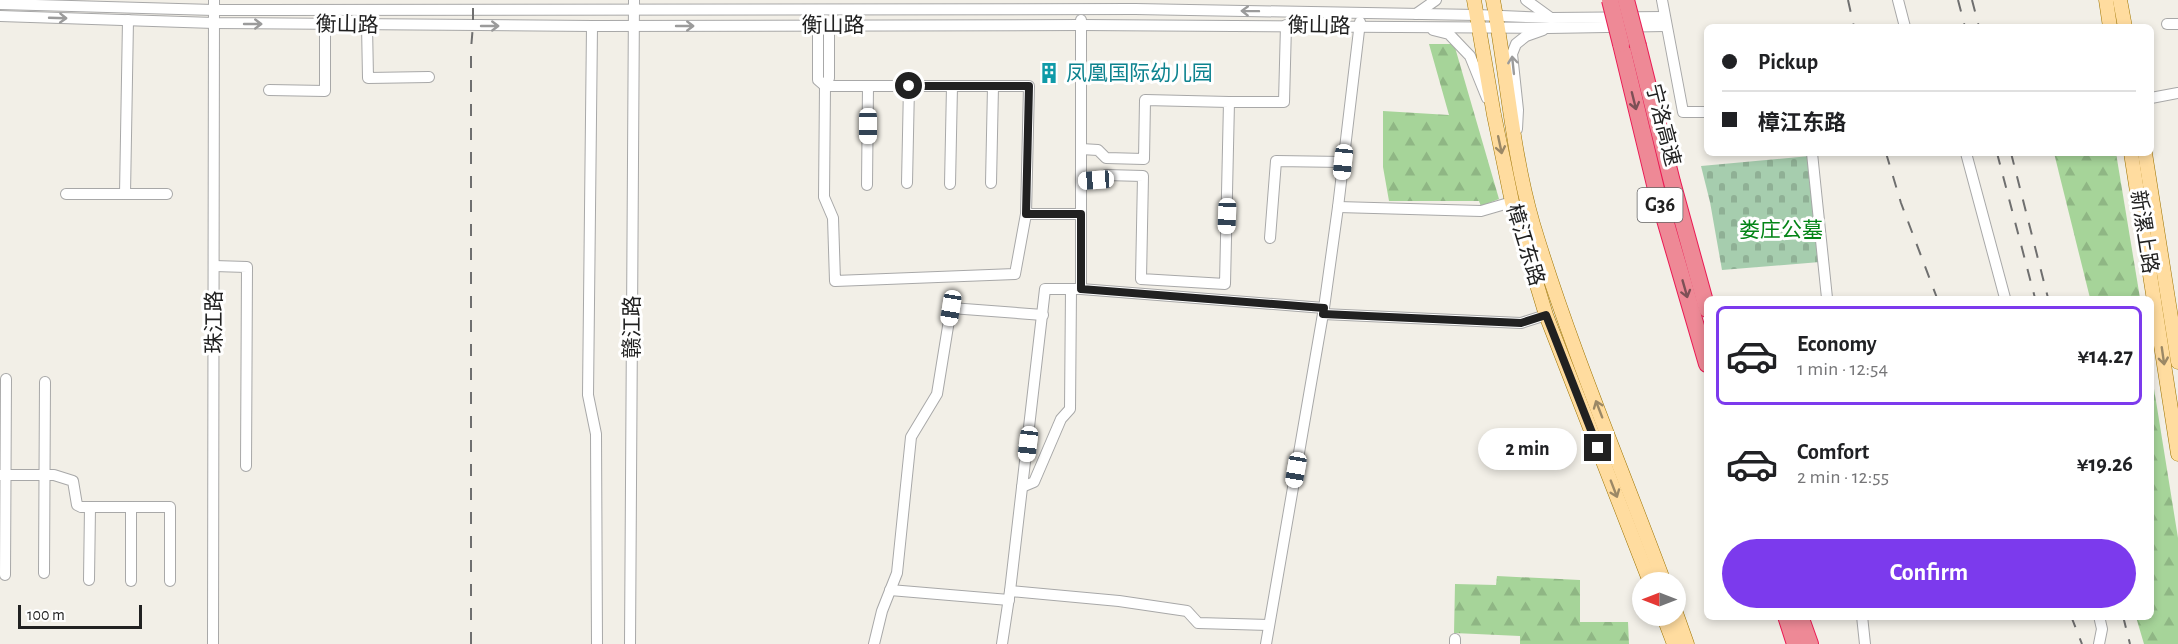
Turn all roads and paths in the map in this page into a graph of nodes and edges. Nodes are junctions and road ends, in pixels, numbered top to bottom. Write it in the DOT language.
graph roads {
  1 [pos="1436,0"];
  2 [pos="1474,0"];
  3 [pos="1493,0"];
  4 [pos="1526,0"];
  5 [pos="1610,0"];
  6 [pos="1626,0"];
  7 [pos="1662,0"];
  8 [pos="1898,0"];
  9 [pos="2106,0"];
  10 [pos="2121,0"];
  11 [pos="0,4"];
  12 [pos="117,4"];
  13 [pos="214,5"];
  14 [pos="259,5"];
  15 [pos="455,5"];
  16 [pos="634,5"];
  17 [pos="758,5"];
  18 [pos="896,5"];
  19 [pos="1135,5"];
  20 [pos="1081,9"];
  21 [pos="1360,13"];
  22 [pos="1416,14"];
  23 [pos="0,16"];
  24 [pos="128,20"];
  25 [pos="1478,20"];
  26 [pos="1497,21"];
  27 [pos="1665,21"];
  28 [pos="214,23"];
  29 [pos="1549,23"];
  30 [pos="325,24"];
  31 [pos="1081,24"];
  32 [pos="1904,24"];
  33 [pos="2110,24"];
  34 [pos="2125,24"];
  35 [pos="367,25"];
  36 [pos="455,25"];
  37 [pos="824,25"];
  38 [pos="896,25"];
  39 [pos="1286,25"];
  40 [pos="592,26"];
  41 [pos="634,26"];
  42 [pos="758,26"];
  43 [pos="1360,26"];
  44 [pos="1415,26"];
  45 [pos="429,77"];
  46 [pos="825,86"];
  47 [pos="868,86"];
  48 [pos="909,86"];
  49 [pos="952,86"];
  50 [pos="993,86"];
  51 [pos="269,90"];
  52 [pos="2178,93"];
  53 [pos="2154,97"];
  54 [pos="1229,102"];
  55 [pos="1704,112"];
  56 [pos="1494,115"];
  57 [pos="1516,144"];
  58 [pos="1081,149"];
  59 [pos="1812,156"];
  60 [pos="1967,156"];
  61 [pos="2131,156"];
  62 [pos="2145,156"];
  63 [pos="1144,159"];
  64 [pos="1343,162"];
  65 [pos="1143,176"];
  66 [pos="1081,181"];
  67 [pos="907,183"];
  68 [pos="991,183"];
  69 [pos="951,184"];
  70 [pos="867,185"];
  71 [pos="66,194"];
  72 [pos="125,194"];
  73 [pos="167,194"];
  74 [pos="1512,202"];
  75 [pos="1338,207"];
  76 [pos="1026,214"];
  77 [pos="1081,214"];
  78 [pos="1270,238"];
  79 [pos="214,266"];
  80 [pos="1076,289"];
  81 [pos="1827,296"];
  82 [pos="2004,296"];
  83 [pos="2153,296"];
  84 [pos="1704,298"];
  85 [pos="2154,300"];
  86 [pos="1323,311"];
  87 [pos="1043,315"];
  88 [pos="1546,315"];
  89 [pos="1704,354"];
  90 [pos="2178,362"];
  91 [pos="6,379"];
  92 [pos="45,382"];
  93 [pos="2178,454"];
  94 [pos="246,466"];
  95 [pos="3,475"];
  96 [pos="45,475"];
  97 [pos="1022,487"];
  98 [pos="90,507"];
  99 [pos="131,507"];
  100 [pos="1646,572"];
  101 [pos="1660,572"];
  102 [pos="44,573"];
  103 [pos="5,575"];
  104 [pos="88,580"];
  105 [pos="131,581"];
  106 [pos="170,581"];
  107 [pos="890,590"];
  108 [pos="1009,596"];
  109 [pos="1787,620"];
  110 [pos="1801,620"];
  111 [pos="1862,620"];
  112 [pos="2100,620"];
  113 [pos="1269,625"];
  114 [pos="1667,626"];
  115 [pos="1681,626"];
  116 [pos="213,644"];
  117 [pos="597,644"];
  118 [pos="630,644"];
  119 [pos="874,644"];
  120 [pos="1002,644"];
  121 [pos="1266,644"];
  122 [pos="1674,644"];
  123 [pos="1687,644"];
  124 [pos="1795,644"];
  125 [pos="1810,644"];
  126 [pos="1865,644"];
  127 [pos="2099,644"];
  1 -- 22 [label="street"];
  2 -- 25 [label="main road, 樟江东路"];
  3 -- 26 [label="main road, 樟江东路"];
  4 -- 29 [label="street"];
  5 -- 89 [label="highway, 宁洛高速 / G36, one-way, bridge"];
  6 -- 84 [label="highway, 宁洛高速 / G36, bridge"];
  7 -- 27 [label="street"];
  8 -- 32 [label="street"];
  9 -- 33 [label="main road"];
  10 -- 34 [label="main road"];
  11 -- 12 [label="street, 衡山路"];
  12 -- 13 [label="street, 衡山路"];
  13 -- 14 [label="street, 衡山路"];
  13 -- 28 [label="street, 珠江路"];
  14 -- 15 [label="street, 衡山路"];
  15 -- 16 [label="street, 衡山路"];
  15 -- 36 [label="street"];
  16 -- 17 [label="street, 衡山路"];
  16 -- 41 [label="street, 赣江路"];
  17 -- 18 [label="street, 衡山路"];
  17 -- 42 [label="street"];
  18 -- 20 [label="street, 衡山路"];
  18 -- 38 [label="street"];
  19 -- 20 [label="street, 衡山路"];
  21 -- 19 [label="street, 衡山路, one-way"];
  20 -- 31 [label="street"];
  21 -- 22 [label="street, 衡山路"];
  21 -- 43 [label="street"];
  22 -- 25 [label="street, 衡山路"];
  23 -- 24 [label="street, 衡山路, one-way"];
  24 -- 28 [label="street, 衡山路"];
  24 -- 72 [label="street"];
  25 -- 26 [label="street, 衡山路"];
  25 -- 44 [label="street, 衡山路"];
  25 -- 56 [label="main road, 樟江东路"];
  26 -- 29 [label="street, 衡山路"];
  26 -- 57 [label="main road, 樟江东路"];
  27 -- 29 [label="street, 衡山路"];
  27 -- 55 [label="street"];
  28 -- 30 [label="street, 衡山路, one-way"];
  28 -- 79 [label="street, 珠江路"];
  57 -- 29 [label="street, one-way"];
  30 -- 35 [label="street, 衡山路"];
  30 -- 51 [label="street"];
  31 -- 38 [label="street, 衡山路"];
  31 -- 39 [label="street, 衡山路"];
  31 -- 58 [label="street"];
  35 -- 36 [label="street, 衡山路"];
  35 -- 45 [label="street"];
  36 -- 40 [label="street, 衡山路, one-way"];
  37 -- 38 [label="street, 衡山路"];
  37 -- 42 [label="street, 衡山路"];
  37 -- 46 [label="street"];
  39 -- 43 [label="street, 衡山路"];
  39 -- 54 [label="street"];
  40 -- 41 [label="street, 衡山路"];
  40 -- 117 [label="street"];
  41 -- 42 [label="street, 衡山路, one-way"];
  41 -- 118 [label="street, 赣江路"];
  43 -- 44 [label="street, 衡山路"];
  43 -- 64 [label="street"];
  44 -- 56 [label="street"];
  46 -- 47 [label="street"];
  46 -- 76 [label="street"];
  47 -- 48 [label="street"];
  47 -- 70 [label="street"];
  48 -- 49 [label="street"];
  48 -- 67 [label="street"];
  49 -- 50 [label="street"];
  49 -- 69 [label="street"];
  50 -- 68 [label="street"];
  50 -- 76 [label="street"];
  52 -- 53 [label="street"];
  54 -- 63 [label="street"];
  54 -- 65 [label="street"];
  56 -- 74 [label="main road, 樟江东路, one-way"];
  101 -- 57 [label="main road, 樟江东路, one-way"];
  58 -- 63 [label="street"];
  58 -- 66 [label="street"];
  59 -- 81 [label="street"];
  60 -- 82 [label="street"];
  61 -- 83 [label="main road, 新漯上路, one-way"];
  62 -- 90 [label="main road, 新漯上路"];
  63 -- 65 [label="street"];
  64 -- 75 [label="street"];
  64 -- 78 [label="street"];
  65 -- 66 [label="street"];
  66 -- 77 [label="street"];
  71 -- 72 [label="street"];
  72 -- 73 [label="street"];
  74 -- 75 [label="street"];
  74 -- 88 [label="main road, 樟江东路"];
  75 -- 86 [label="street"];
  76 -- 77 [label="street"];
  77 -- 80 [label="street"];
  79 -- 94 [label="street"];
  79 -- 116 [label="street, 珠江路"];
  80 -- 86 [label="street"];
  80 -- 87 [label="street"];
  80 -- 97 [label="street"];
  85 -- 93 [label="main road, 新漯上路, one-way"];
  86 -- 88 [label="street"];
  86 -- 113 [label="street"];
  87 -- 97 [label="street"];
  87 -- 107 [label="street"];
  88 -- 100 [label="main road, 樟江东路, one-way"];
  91 -- 95 [label="street"];
  92 -- 96 [label="street"];
  95 -- 96 [label="street"];
  95 -- 103 [label="street"];
  96 -- 98 [label="street"];
  96 -- 102 [label="street"];
  97 -- 108 [label="street"];
  98 -- 99 [label="street"];
  98 -- 104 [label="street"];
  99 -- 105 [label="street"];
  99 -- 106 [label="street"];
  107 -- 108 [label="street"];
  107 -- 119 [label="street"];
  108 -- 113 [label="street"];
  108 -- 120 [label="street"];
  109 -- 124 [label="highway"];
  110 -- 125 [label="highway"];
  111 -- 126 [label="street"];
  112 -- 127 [label="street"];
  113 -- 121 [label="street"];
  114 -- 122 [label="main road"];
  115 -- 123 [label="main road"];
}
